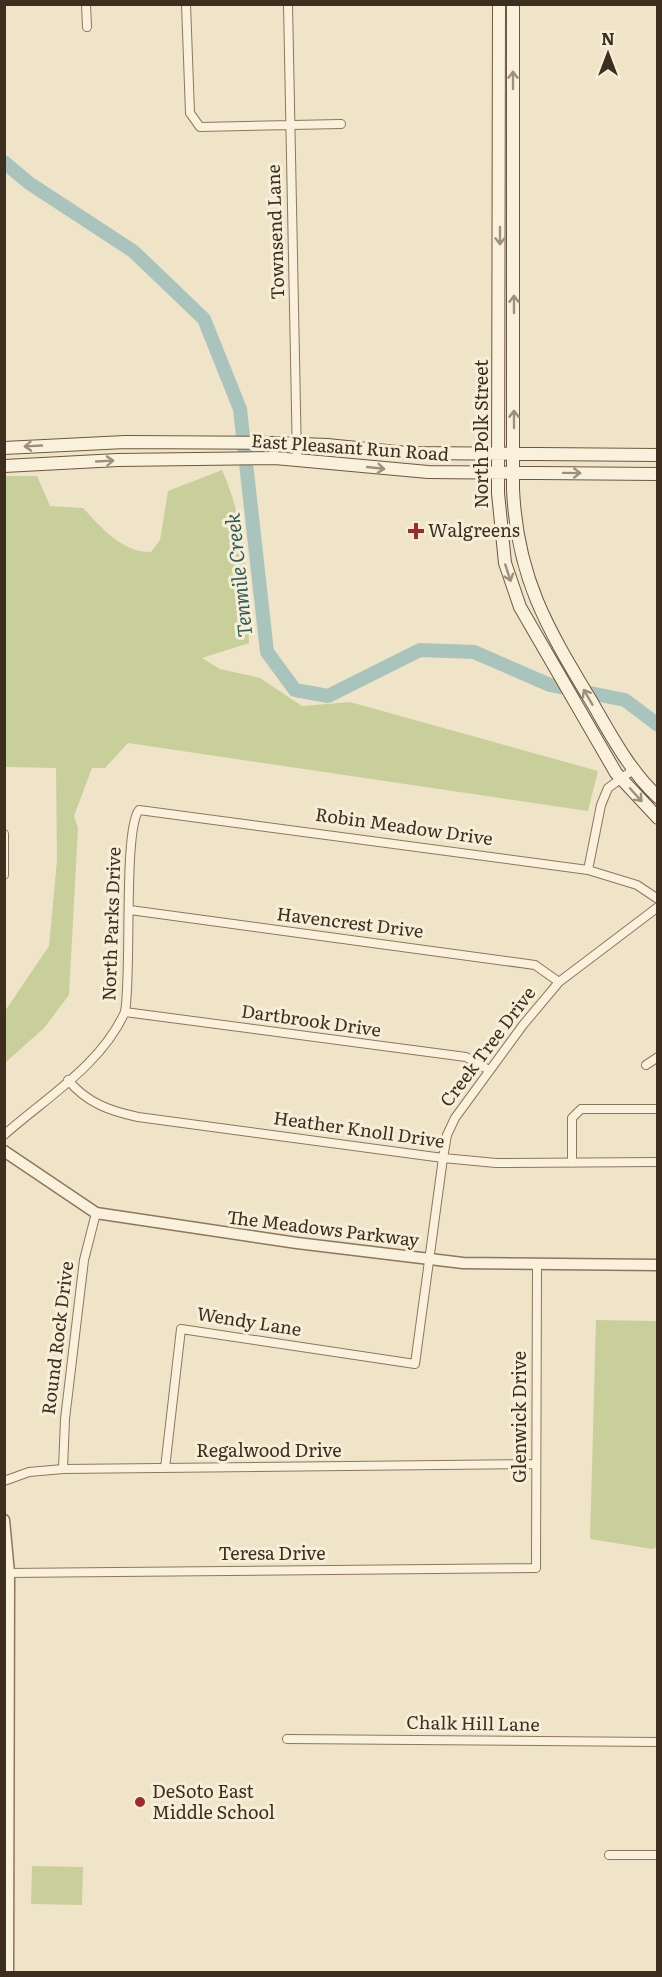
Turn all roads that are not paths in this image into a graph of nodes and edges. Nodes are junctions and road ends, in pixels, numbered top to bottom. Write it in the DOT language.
graph roads {
  1 [pos="86,4"];
  2 [pos="186,4"];
  3 [pos="288,4"];
  4 [pos="499,4"];
  5 [pos="513,4"];
  6 [pos="87,27"];
  7 [pos="341,124"];
  8 [pos="289,125"];
  9 [pos="513,135"];
  10 [pos="500,136"];
  11 [pos="500,208"];
  12 [pos="514,208"];
  13 [pos="514,362"];
  14 [pos="500,363"];
  15 [pos="296,443"];
  16 [pos="64,444"];
  17 [pos="4,448"];
  18 [pos="407,453"];
  19 [pos="499,453"];
  20 [pos="514,453"];
  21 [pos="657,455"];
  22 [pos="297,459"];
  23 [pos="65,463"];
  24 [pos="4,466"];
  25 [pos="408,470"];
  26 [pos="499,473"];
  27 [pos="513,473"];
  28 [pos="657,474"];
  29 [pos="633,770"];
  30 [pos="621,779"];
  31 [pos="657,797"];
  32 [pos="139,810"];
  33 [pos="657,818"];
  34 [pos="4,834"];
  35 [pos="588,870"];
  36 [pos="4,875"];
  37 [pos="657,899"];
  38 [pos="657,907"];
  39 [pos="130,910"];
  40 [pos="559,982"];
  41 [pos="125,1012"];
  42 [pos="657,1057"];
  43 [pos="646,1065"];
  44 [pos="489,1070"];
  45 [pos="68,1080"];
  46 [pos="657,1109"];
  47 [pos="4,1135"];
  48 [pos="4,1151"];
  49 [pos="443,1158"];
  50 [pos="657,1162"];
  51 [pos="572,1163"];
  52 [pos="96,1213"];
  53 [pos="430,1259"];
  54 [pos="537,1265"];
  55 [pos="657,1265"];
  56 [pos="415,1364"];
  57 [pos="536,1464"];
  58 [pos="165,1468"];
  59 [pos="63,1469"];
  60 [pos="4,1481"];
  61 [pos="4,1520"];
  62 [pos="536,1568"];
  63 [pos="7,1573"];
  64 [pos="6,1682"];
  65 [pos="287,1739"];
  66 [pos="657,1742"];
  67 [pos="6,1786"];
  68 [pos="609,1855"];
  69 [pos="657,1855"];
  70 [pos="7,1893"];
  71 [pos="8,1972"];
  1 -- 6 [label="street"];
  2 -- 8 [label="street"];
  3 -- 8 [label="street, Townsend Lane"];
  4 -- 10 [label="main road, North Polk Street"];
  9 -- 5 [label="main road, North Polk Street, one-way"];
  7 -- 8 [label="street"];
  8 -- 15 [label="street, Townsend Lane"];
  9 -- 10 [label="main road"];
  9 -- 12 [label="main road, North Polk Street"];
  10 -- 11 [label="main road, North Polk Street"];
  11 -- 12 [label="main road"];
  11 -- 14 [label="main road, North Polk Street, one-way"];
  13 -- 12 [label="main road, North Polk Street, one-way"];
  13 -- 14 [label="main road"];
  20 -- 13 [label="main road, North Polk Street, one-way"];
  14 -- 19 [label="main road, North Polk Street"];
  15 -- 16 [label="main road, East Pleasant Run Road"];
  15 -- 18 [label="main road, East Pleasant Run Road"];
  15 -- 22 [label="street, Townsend Lane"];
  16 -- 17 [label="main road, East Pleasant Run Road, one-way"];
  16 -- 23 [label="main road"];
  18 -- 19 [label="main road, East Pleasant Run Road"];
  18 -- 25 [label="main road"];
  19 -- 20 [label="main road, East Pleasant Run Road"];
  19 -- 26 [label="main road, North Polk Street"];
  20 -- 21 [label="main road, East Pleasant Run Road"];
  20 -- 27 [label="main road, North Polk Street"];
  23 -- 22 [label="main road, East Pleasant Run Road, one-way"];
  22 -- 25 [label="main road, East Pleasant Run Road, one-way"];
  23 -- 24 [label="main road, East Pleasant Run Road"];
  25 -- 26 [label="main road, East Pleasant Run Road"];
  26 -- 27 [label="main road, East Pleasant Run Road"];
  26 -- 30 [label="main road, North Polk Street, one-way"];
  27 -- 28 [label="main road, East Pleasant Run Road, one-way"];
  29 -- 27 [label="main road, North Polk Street, one-way"];
  29 -- 30 [label="street"];
  29 -- 31 [label="main road, North Polk Street"];
  30 -- 33 [label="main road, North Polk Street, one-way"];
  30 -- 35 [label="street"];
  32 -- 35 [label="street, Robin Meadow Drive"];
  32 -- 39 [label="street, North Parks Drive"];
  34 -- 36 [label="street"];
  35 -- 37 [label="street, Robin Meadow Drive"];
  38 -- 40 [label="street, Creek Tree Drive"];
  39 -- 40 [label="street, Havencrest Drive"];
  39 -- 41 [label="street, North Parks Drive"];
  40 -- 44 [label="street, Creek Tree Drive"];
  41 -- 44 [label="street, Dartbrook Drive"];
  41 -- 45 [label="street, North Parks Drive"];
  42 -- 43 [label="street"];
  44 -- 49 [label="street, Creek Tree Drive"];
  45 -- 47 [label="street, North Parks Drive"];
  45 -- 49 [label="street, Heather Knoll Drive"];
  46 -- 51 [label="street"];
  48 -- 52 [label="street, The Meadows Parkway"];
  49 -- 51 [label="street, Heather Knoll Drive"];
  49 -- 53 [label="street, Creek Tree Drive"];
  50 -- 51 [label="street, Heather Knoll Drive"];
  52 -- 53 [label="street, The Meadows Parkway"];
  52 -- 59 [label="street, Round Rock Drive"];
  53 -- 54 [label="street, The Meadows Parkway"];
  53 -- 56 [label="street, Creek Tree Drive"];
  54 -- 55 [label="street, The Meadows Parkway"];
  54 -- 57 [label="street, Glenwick Drive"];
  56 -- 58 [label="street, Wendy Lane"];
  57 -- 58 [label="street, Regalwood Drive"];
  57 -- 62 [label="street, Glenwick Drive"];
  58 -- 59 [label="street, Regalwood Drive"];
  59 -- 60 [label="street, Regalwood Drive"];
  61 -- 63 [label="street"];
  62 -- 63 [label="street, Teresa Drive"];
  63 -- 64 [label="street"];
  64 -- 67 [label="street"];
  65 -- 66 [label="street, Chalk Hill Lane"];
  67 -- 70 [label="street"];
  68 -- 69 [label="street"];
  70 -- 71 [label="street"];
}
